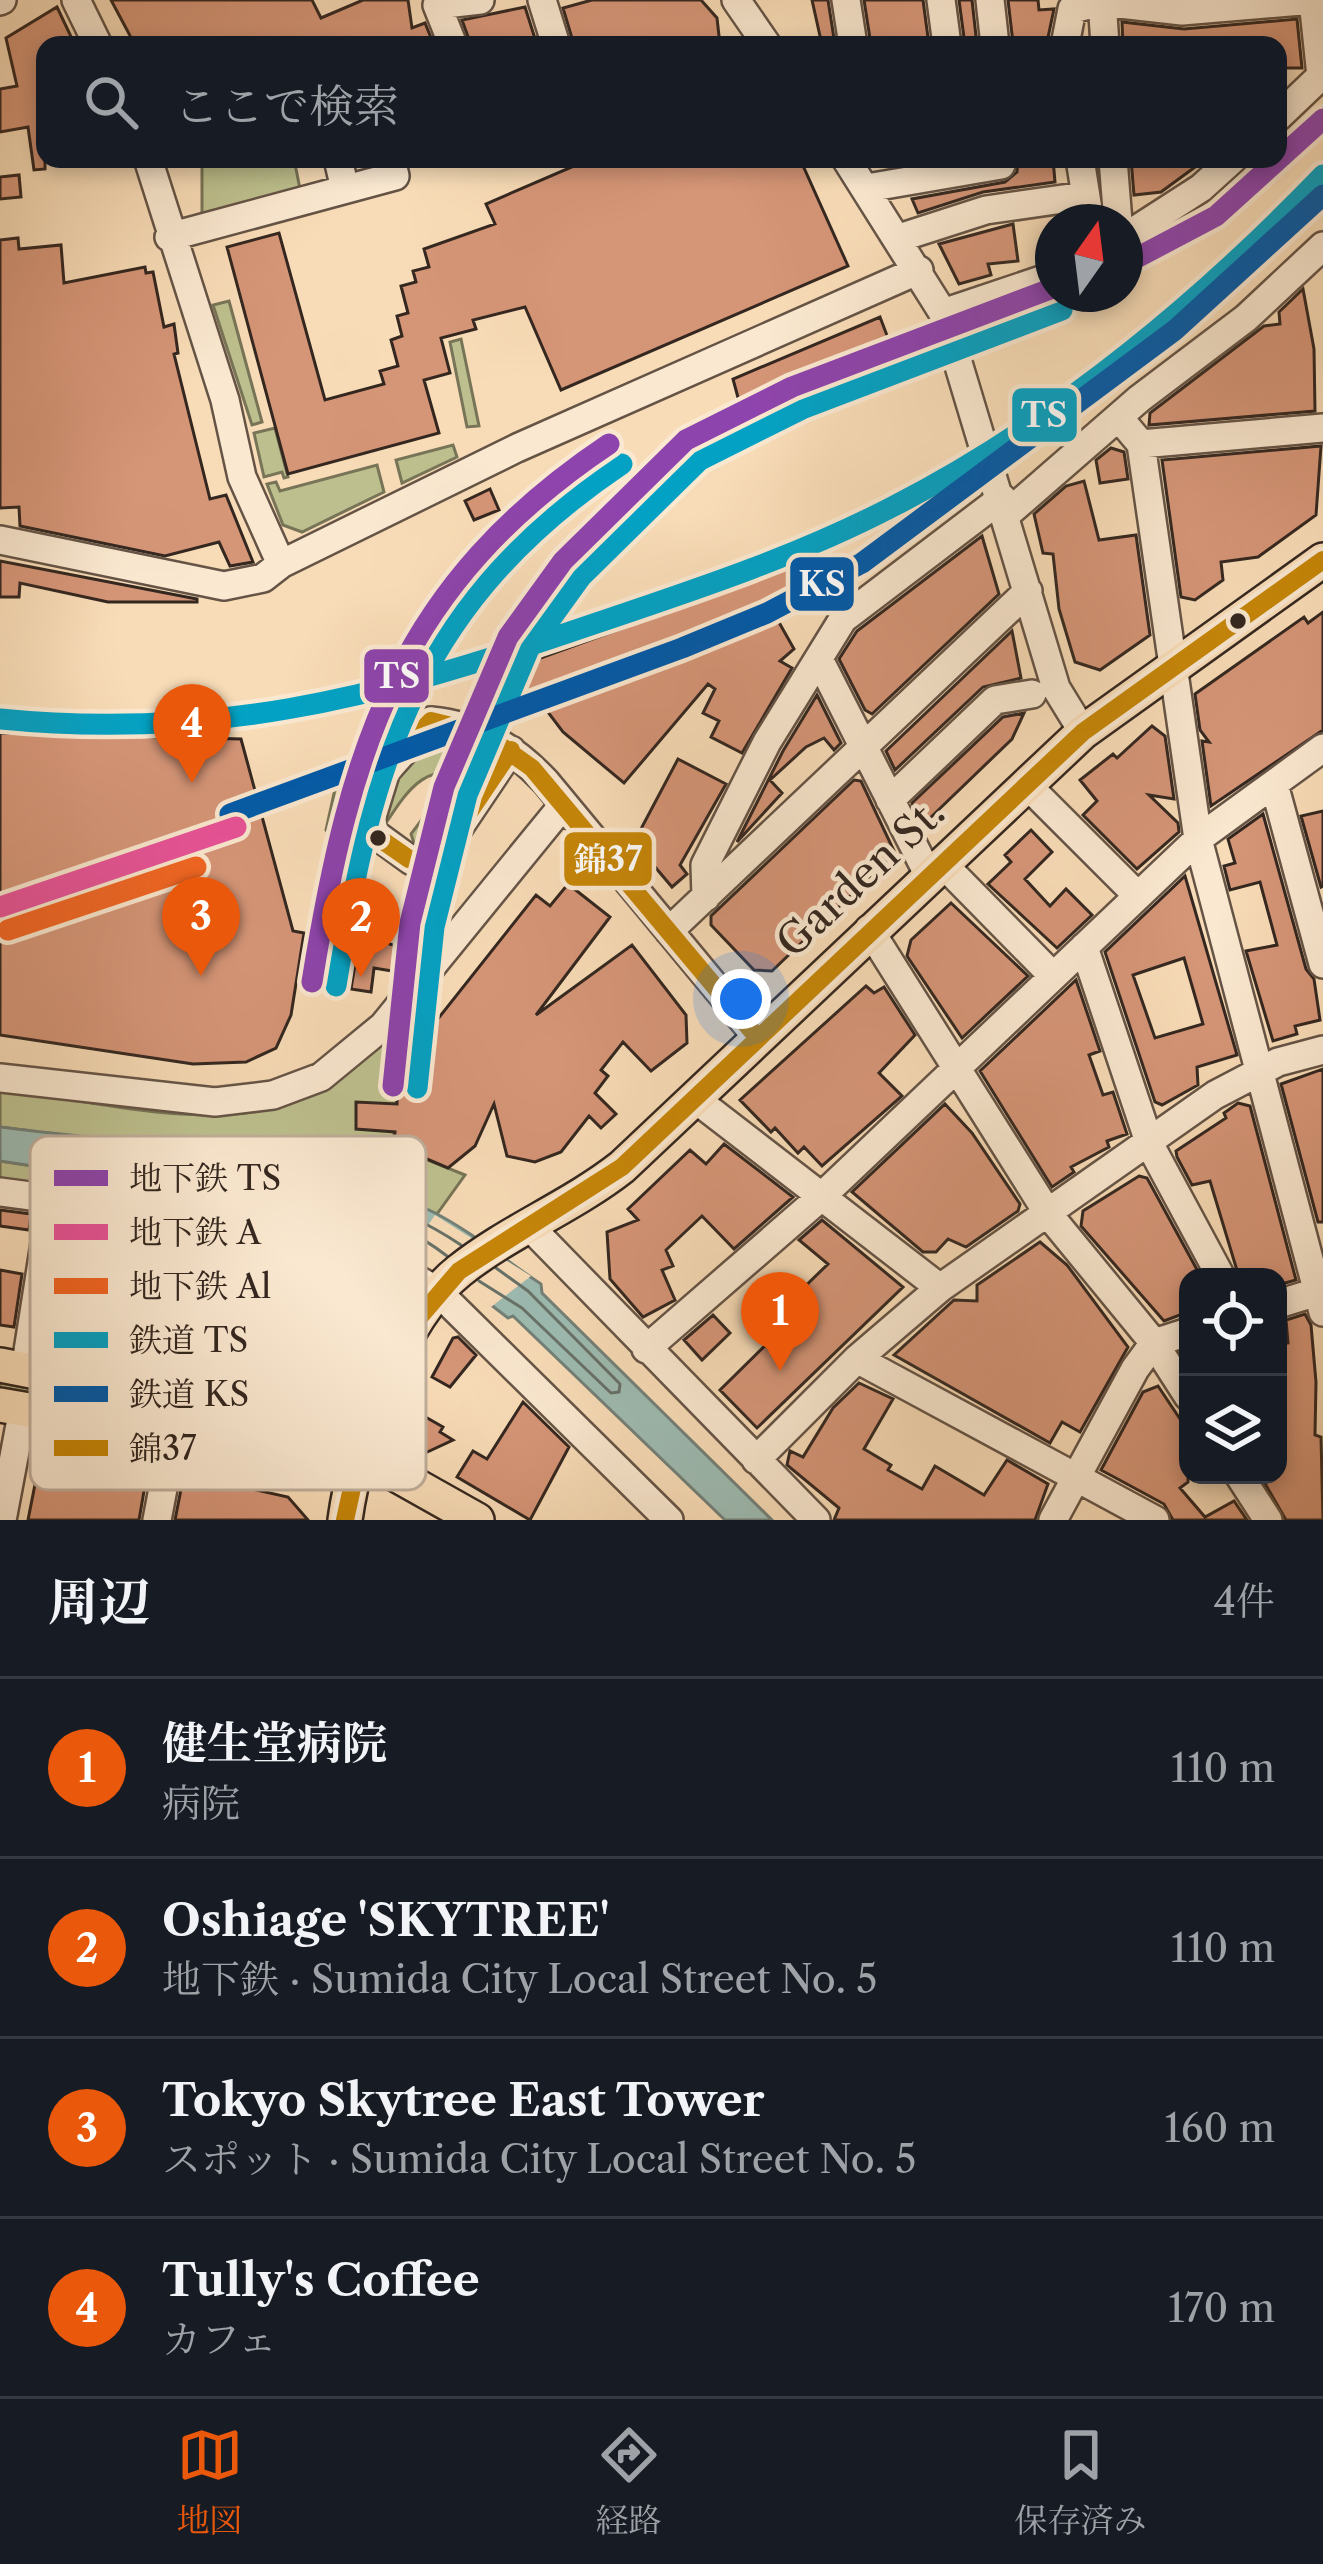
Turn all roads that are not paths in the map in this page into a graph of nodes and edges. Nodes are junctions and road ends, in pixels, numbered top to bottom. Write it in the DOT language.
graph roads {
  1 [pos="76,0"];
  2 [pos="480,0"];
  3 [pos="542,0"];
  4 [pos="736,0"];
  5 [pos="846,0"];
  6 [pos="941,0"];
  7 [pos="990,0"];
  8 [pos="1102,1"];
  9 [pos="94,36"];
  10 [pos="449,36"];
  11 [pos="553,36"];
  12 [pos="761,36"];
  13 [pos="852,36"];
  14 [pos="946,36"];
  15 [pos="994,36"];
  16 [pos="1067,36"];
  17 [pos="1104,36"];
  18 [pos="1320,82"];
  19 [pos="1287,110"];
  20 [pos="151,168"];
  21 [pos="340,168"];
  22 [pos="393,168"];
  23 [pos="893,168"];
  24 [pos="1081,168"];
  25 [pos="1114,168"];
  26 [pos="1224,168"];
  27 [pos="857,169"];
  28 [pos="345,189"];
  29 [pos="1086,204"];
  30 [pos="1117,204"];
  31 [pos="1035,210"];
  32 [pos="1143,226"];
  33 [pos="170,237"];
  34 [pos="899,238"];
  35 [pos="1323,246"];
  36 [pos="919,270"];
  37 [pos="1035,282"];
  38 [pos="943,314"];
  39 [pos="1120,419"];
  40 [pos="1323,428"];
  41 [pos="1141,444"];
  42 [pos="1005,506"];
  43 [pos="0,540"];
  44 [pos="1323,560"];
  45 [pos="281,563"];
  46 [pos="1028,591"];
  47 [pos="819,659"];
  48 [pos="1176,664"];
  49 [pos="1032,694"];
  50 [pos="1083,732"];
  51 [pos="1323,748"];
  52 [pos="512,750"];
  53 [pos="865,750"];
  54 [pos="1024,783"];
  55 [pos="1274,784"];
  56 [pos="890,800"];
  57 [pos="564,804"];
  58 [pos="1198,838"];
  59 [pos="934,868"];
  60 [pos="1138,896"];
  61 [pos="706,897"];
  62 [pos="869,929"];
  63 [pos="668,931"];
  64 [pos="1084,947"];
  65 [pos="1323,964"];
  66 [pos="1053,976"];
  67 [pos="757,1037"];
  68 [pos="1323,1049"];
  69 [pos="954,1070"];
  70 [pos="1261,1070"];
  71 [pos="0,1078"];
  72 [pos="694,1097"];
  73 [pos="1150,1145"];
  74 [pos="0,1192"];
  75 [pos="30,1196"];
  76 [pos="821,1197"];
  77 [pos="1049,1215"];
  78 [pos="517,1236"];
  79 [pos="1216,1268"];
  80 [pos="426,1280"];
  81 [pos="440,1287"];
  82 [pos="940,1288"];
  83 [pos="30,1292"];
  84 [pos="1322,1297"];
  85 [pos="1287,1303"];
  86 [pos="426,1307"];
  87 [pos="1179,1335"];
  88 [pos="1154,1343"];
  89 [pos="646,1348"];
  90 [pos="857,1359"];
  91 [pos="12,1368"];
  92 [pos="1179,1382"];
  93 [pos="12,1407"];
  94 [pos="756,1460"];
  95 [pos="1076,1478"];
  96 [pos="1245,1484"];
  97 [pos="426,1489"];
  98 [pos="162,1490"];
  99 [pos="351,1490"];
  100 [pos="365,1490"];
  101 [pos="2,1520"];
  102 [pos="157,1520"];
  103 [pos="345,1520"];
  104 [pos="368,1520"];
  105 [pos="477,1520"];
  106 [pos="669,1520"];
  107 [pos="816,1520"];
  108 [pos="1053,1520"];
  109 [pos="1155,1520"];
  110 [pos="1268,1520"];
  1 -- 9 [label="street"];
  2 -- 10 [label="street"];
  3 -- 11 [label="street"];
  4 -- 12 [label="street"];
  5 -- 13 [label="street"];
  6 -- 14 [label="street"];
  7 -- 15 [label="street"];
  8 -- 16 [label="street"];
  8 -- 17 [label="street"];
  8 -- 18 [label="street"];
  18 -- 19 [label="street"];
  20 -- 33 [label="street"];
  21 -- 28 [label="street"];
  22 -- 28 [label="street"];
  23 -- 27 [label="street"];
  24 -- 29 [label="street"];
  25 -- 30 [label="street"];
  26 -- 32 [label="street"];
  27 -- 34 [label="street"];
  28 -- 33 [label="street"];
  31 -- 34 [label="street"];
  33 -- 45 [label="street"];
  34 -- 36 [label="street"];
  35 -- 39 [label="street"];
  36 -- 38 [label="street"];
  36 -- 45 [label="street"];
  37 -- 38 [label="street"];
  38 -- 42 [label="street"];
  39 -- 41 [label="street"];
  39 -- 42 [label="street"];
  40 -- 41 [label="street"];
  41 -- 48 [label="street"];
  42 -- 46 [label="street"];
  42 -- 47 [label="street"];
  43 -- 45 [label="street"];
  44 -- 48 [label="main road, Garden St."];
  46 -- 50 [label="street"];
  46 -- 53 [label="street"];
  47 -- 53 [label="street"];
  47 -- 61 [label="street"];
  48 -- 50 [label="main road, Garden St."];
  48 -- 58 [label="street"];
  49 -- 56 [label="street"];
  50 -- 54 [label="main road, Garden St."];
  51 -- 55 [label="street"];
  52 -- 52 [label="street"];
  52 -- 57 [label="street"];
  53 -- 56 [label="street"];
  53 -- 61 [label="street"];
  54 -- 59 [label="main road, Garden St."];
  54 -- 60 [label="street"];
  55 -- 58 [label="street"];
  55 -- 65 [label="street"];
  56 -- 59 [label="street"];
  57 -- 63 [label="street"];
  57 -- 71 [label="street"];
  58 -- 60 [label="street"];
  58 -- 70 [label="street"];
  59 -- 62 [label="main road, Garden St."];
  59 -- 66 [label="street"];
  60 -- 64 [label="street"];
  61 -- 63 [label="street"];
  62 -- 67 [label="main road, Garden St."];
  62 -- 69 [label="street"];
  63 -- 67 [label="street"];
  64 -- 66 [label="street"];
  64 -- 73 [label="street"];
  66 -- 69 [label="street"];
  67 -- 72 [label="main road, Garden St."];
  68 -- 70 [label="street"];
  69 -- 76 [label="street"];
  69 -- 77 [label="street"];
  70 -- 73 [label="street"];
  70 -- 84 [label="street"];
  72 -- 76 [label="street"];
  72 -- 78 [label="main road, Garden St."];
  73 -- 77 [label="street"];
  73 -- 79 [label="street"];
  74 -- 75 [label="street"];
  76 -- 82 [label="street"];
  76 -- 89 [label="street"];
  77 -- 82 [label="street"];
  77 -- 88 [label="street"];
  78 -- 81 [label="main road, Garden St."];
  78 -- 89 [label="street"];
  80 -- 81 [label="street"];
  81 -- 86 [label="main road, Garden St."];
  81 -- 106 [label="street"];
  82 -- 90 [label="street"];
  83 -- 91 [label="street"];
  84 -- 85 [label="street"];
  87 -- 88 [label="street"];
  88 -- 92 [label="street"];
  88 -- 95 [label="street"];
  89 -- 94 [label="street"];
  90 -- 94 [label="street"];
  90 -- 95 [label="street"];
  93 -- 101 [label="street"];
  94 -- 107 [label="street"];
  95 -- 108 [label="street"];
  95 -- 109 [label="street"];
  96 -- 110 [label="street"];
  97 -- 105 [label="main road"];
  98 -- 102 [label="street"];
  99 -- 103 [label="main road, Garden St."];
  100 -- 104 [label="main road"];
}
